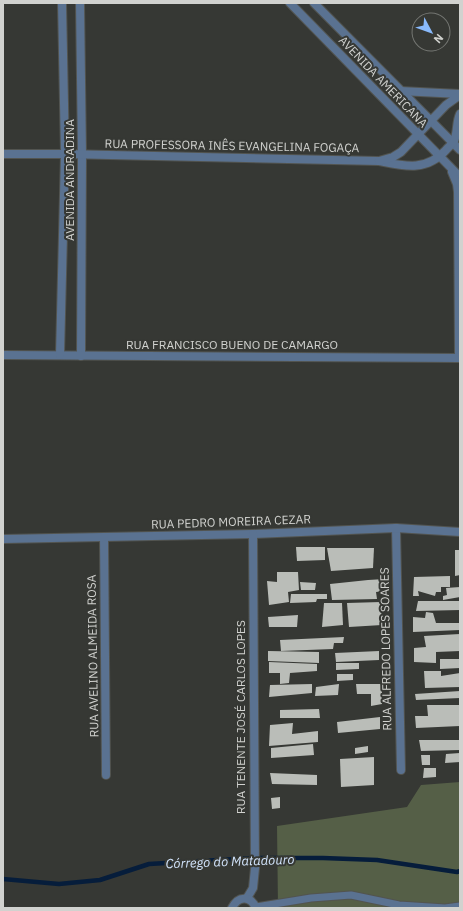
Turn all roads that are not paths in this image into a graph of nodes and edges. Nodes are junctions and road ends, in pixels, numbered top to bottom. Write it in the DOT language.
graph roads {
  1 [pos="62,3"];
  2 [pos="80,3"];
  3 [pos="290,3"];
  4 [pos="314,3"];
  5 [pos="400,91"];
  6 [pos="460,94"];
  7 [pos="460,114"];
  8 [pos="430,121"];
  9 [pos="418,135"];
  10 [pos="453,143"];
  11 [pos="460,150"];
  12 [pos="3,154"];
  13 [pos="65,154"];
  14 [pos="82,155"];
  15 [pos="440,157"];
  16 [pos="379,161"];
  17 [pos="449,166"];
  18 [pos="460,177"];
  19 [pos="3,355"];
  20 [pos="60,355"];
  21 [pos="81,356"];
  22 [pos="459,358"];
  23 [pos="396,528"];
  24 [pos="460,532"];
  25 [pos="253,534"];
  26 [pos="104,537"];
  27 [pos="3,539"];
  28 [pos="401,770"];
  29 [pos="106,775"];
  30 [pos="247,898"];
  31 [pos="460,906"];
  32 [pos="232,908"];
  33 [pos="256,908"];
  1 -- 13 [label="street, AVENIDA ANDRADINA"];
  2 -- 14 [label="street, AVENIDA ANDRADINA"];
  3 -- 9 [label="street, AVENIDA AMERICANA"];
  4 -- 5 [label="street, AVENIDA AMERICANA"];
  5 -- 6 [label="street"];
  5 -- 8 [label="street, AVENIDA AMERICANA"];
  6 -- 8 [label="street"];
  7 -- 10 [label="street"];
  8 -- 9 [label="street"];
  8 -- 10 [label="street, AVENIDA AMERICANA"];
  9 -- 15 [label="street, AVENIDA AMERICANA"];
  9 -- 16 [label="street"];
  10 -- 11 [label="street, AVENIDA AMERICANA"];
  10 -- 15 [label="street, RUA PROFESSORA INÊS EVANGELINA FOGAÇA"];
  12 -- 13 [label="street, RUA PROFESSORA INÊS EVANGELINA FOGAÇA"];
  13 -- 14 [label="street, RUA PROFESSORA INÊS EVANGELINA FOGAÇA"];
  13 -- 20 [label="street, AVENIDA ANDRADINA"];
  14 -- 16 [label="street, RUA PROFESSORA INÊS EVANGELINA FOGAÇA"];
  14 -- 21 [label="street, AVENIDA ANDRADINA"];
  15 -- 16 [label="street, RUA PROFESSORA INÊS EVANGELINA FOGAÇA"];
  15 -- 17 [label="street, AVENIDA AMERICANA"];
  17 -- 18 [label="street, AVENIDA AMERICANA"];
  17 -- 22 [label="street"];
  19 -- 20 [label="street, RUA FRANCISCO BUENO DE CAMARGO"];
  20 -- 21 [label="street, RUA FRANCISCO BUENO DE CAMARGO"];
  21 -- 22 [label="street, RUA FRANCISCO BUENO DE CAMARGO"];
  23 -- 24 [label="street, RUA PEDRO MOREIRA CEZAR"];
  23 -- 25 [label="street, RUA PEDRO MOREIRA CEZAR"];
  23 -- 28 [label="street, RUA ALFREDO LOPES SOARES"];
  25 -- 26 [label="street, RUA PEDRO MOREIRA CEZAR"];
  25 -- 30 [label="street, RUA TENENTE JOSÉ CARLOS LOPES"];
  26 -- 27 [label="street, RUA PEDRO MOREIRA CEZAR"];
  26 -- 29 [label="street, RUA AVELINO ALMEIDA ROSA"];
  30 -- 32 [label="street"];
  30 -- 33 [label="street"];
  31 -- 33 [label="lane"];
}
